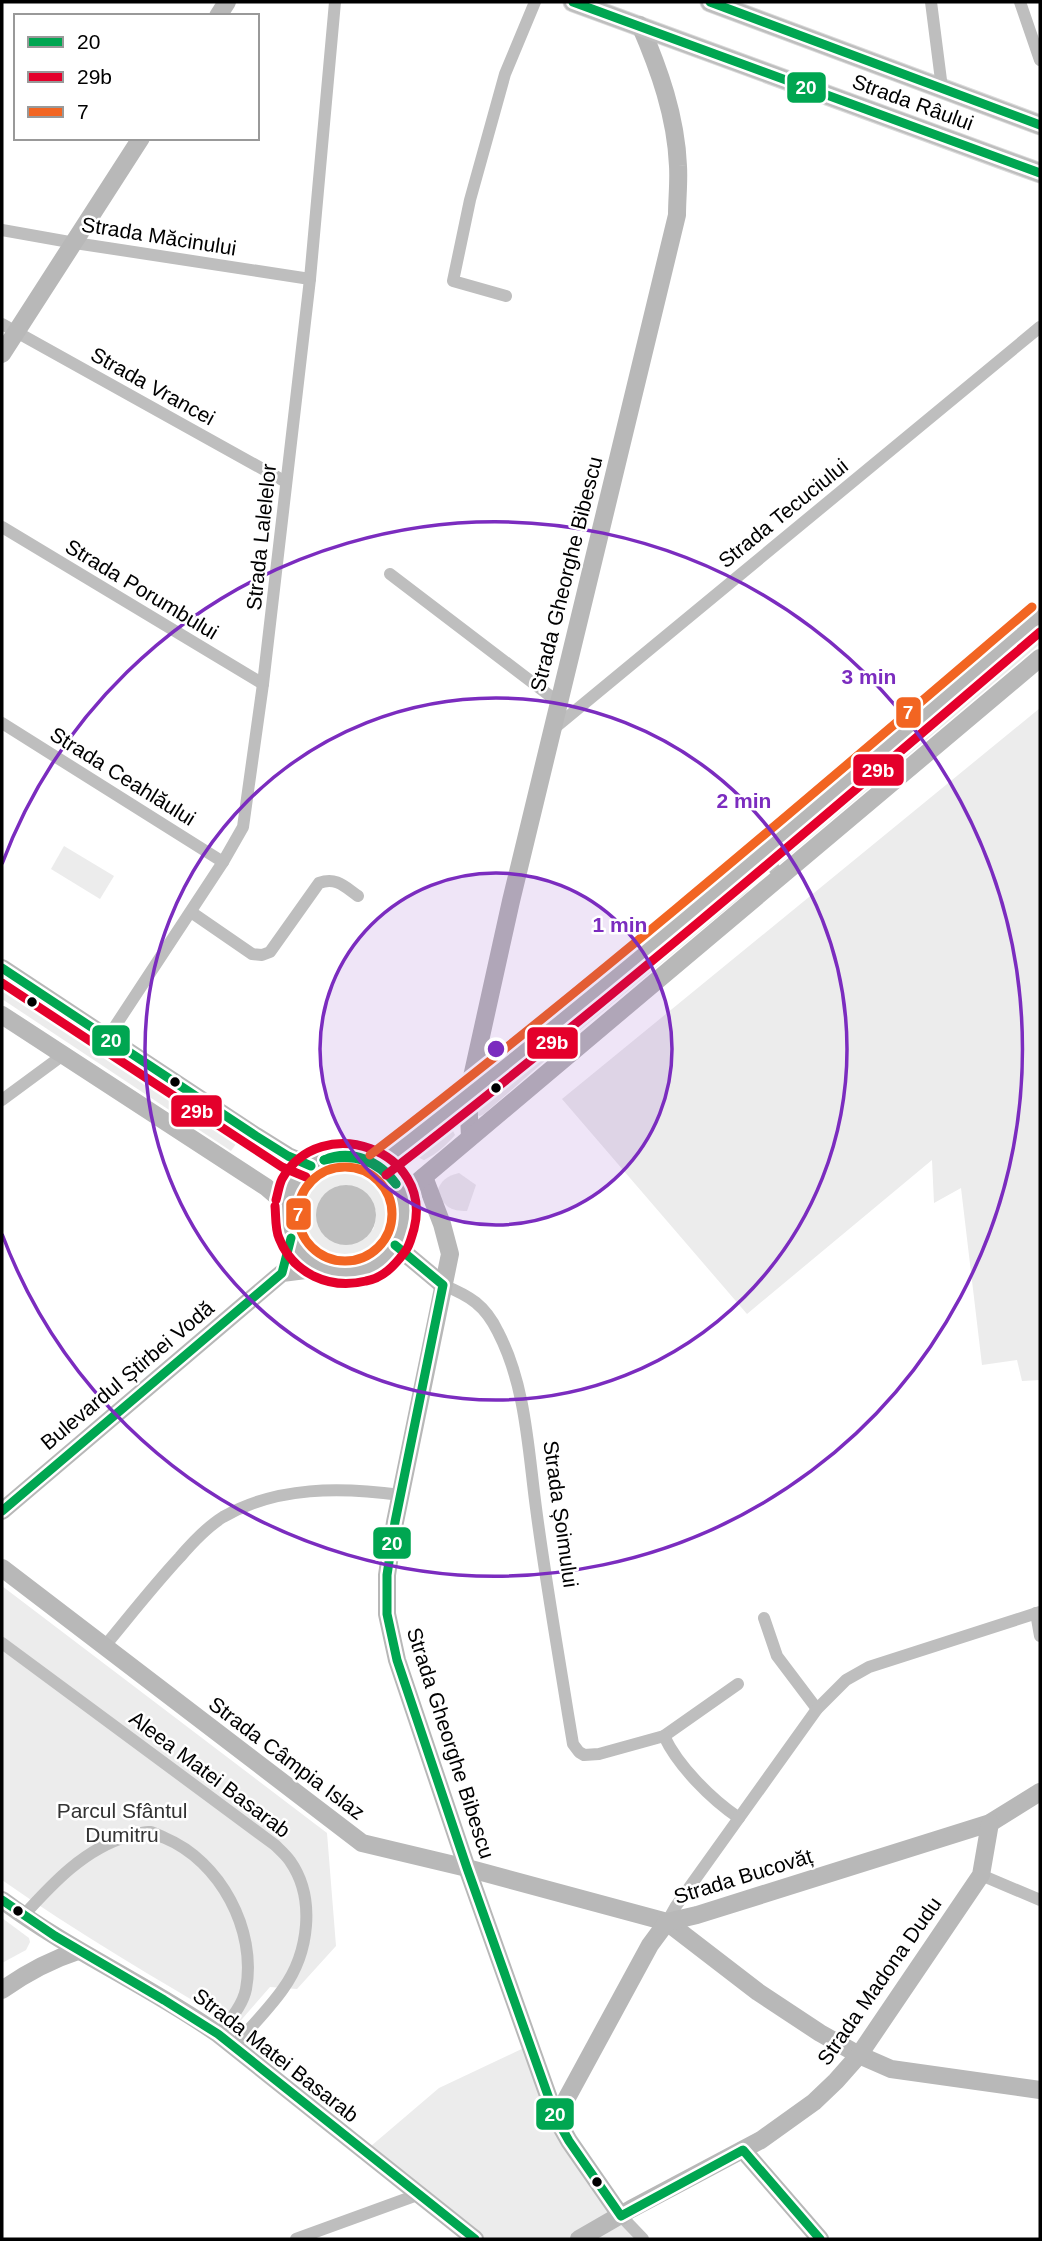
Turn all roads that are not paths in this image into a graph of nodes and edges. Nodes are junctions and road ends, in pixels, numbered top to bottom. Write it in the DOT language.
graph roads {
  1 [pos="335,2"];
  2 [pos="535,2"];
  3 [pos="573,2"];
  4 [pos="710,2"];
  5 [pos="931,2"];
  6 [pos="1020,2"];
  7 [pos="640,24"];
  8 [pos="1040,60"];
  9 [pos="942,88"];
  10 [pos="1040,125"];
  11 [pos="140,140"];
  12 [pos="1040,173"];
  13 [pos="2,230"];
  14 [pos="75,243"];
  15 [pos="310,279"];
  16 [pos="506,296"];
  17 [pos="1040,327"];
  18 [pos="9,328"];
  19 [pos="2,354"];
  20 [pos="286,482"];
  21 [pos="2,527"];
  22 [pos="390,573"];
  23 [pos="1040,616"];
  24 [pos="1040,658"];
  25 [pos="263,684"];
  26 [pos="558,702"];
  27 [pos="2,723"];
  28 [pos="551,730"];
  29 [pos="761,854"];
  30 [pos="223,862"];
  31 [pos="780,875"];
  32 [pos="358,896"];
  33 [pos="191,912"];
  34 [pos="2,968"];
  35 [pos="2,1015"];
  36 [pos="108,1037"];
  37 [pos="63,1055"];
  38 [pos="468,1095"];
  39 [pos="2,1100"];
  40 [pos="449,1110"];
  41 [pos="470,1138"];
  42 [pos="378,1165"];
  43 [pos="311,1166"];
  44 [pos="424,1177"];
  45 [pos="401,1196"];
  46 [pos="287,1205"];
  47 [pos="291,1238"];
  48 [pos="395,1245"];
  49 [pos="321,1268"];
  50 [pos="282,1273"];
  51 [pos="443,1284"];
  52 [pos="401,1495"];
  53 [pos="2,1511"];
  54 [pos="2,1568"];
  55 [pos="1038,1613"];
  56 [pos="764,1618"];
  57 [pos="1040,1636"];
  58 [pos="2,1643"];
  59 [pos="104,1647"];
  60 [pos="738,1684"];
  61 [pos="817,1709"];
  62 [pos="664,1736"];
  63 [pos="1040,1791"];
  64 [pos="738,1818"];
  65 [pos="990,1823"];
  66 [pos="467,1868"];
  67 [pos="981,1875"];
  68 [pos="2,1900"];
  69 [pos="1040,1900"];
  70 [pos="23,1916"];
  71 [pos="667,1922"];
  72 [pos="78,1951"];
  73 [pos="2,1990"];
  74 [pos="218,2034"];
  75 [pos="233,2047"];
  76 [pos="859,2055"];
  77 [pos="1040,2090"];
  78 [pos="556,2118"];
  79 [pos="743,2151"];
  80 [pos="418,2195"];
  81 [pos="621,2216"];
  82 [pos="296,2239"];
  83 [pos="475,2239"];
  84 [pos="579,2239"];
  85 [pos="643,2239"];
  86 [pos="820,2239"];
  1 -- 15 [label="street, Strada Lalelelor"];
  2 -- 16 [label="street"];
  3 -- 7 [label="main road, Strada Râului"];
  4 -- 9 [label="main road, Strada Râului"];
  5 -- 9 [label="street"];
  6 -- 8 [label="street"];
  7 -- 12 [label="main road, Strada Râului"];
  7 -- 26 [label="street, Strada Gheorghe Bibescu"];
  9 -- 10 [label="main road, Strada Râului"];
  11 -- 14 [label="street"];
  13 -- 14 [label="street, Strada Măcinului"];
  14 -- 15 [label="street, Strada Măcinului"];
  14 -- 18 [label="street"];
  15 -- 20 [label="street, Strada Lalelelor"];
  17 -- 28 [label="street, Strada Tecuciului"];
  18 -- 19 [label="street"];
  18 -- 20 [label="street, Strada Vrancei"];
  20 -- 25 [label="street, Strada Lalelelor"];
  21 -- 25 [label="street, Strada Porumbului"];
  22 -- 26 [label="street"];
  23 -- 29 [label="street"];
  24 -- 31 [label="street"];
  25 -- 30 [label="street, Strada Lalelelor"];
  26 -- 28 [label="street, Strada Gheorghe Bibescu"];
  27 -- 30 [label="street, Strada Ceahlăului"];
  28 -- 38 [label="street, Strada Gheorghe Bibescu"];
  29 -- 31 [label="street"];
  29 -- 38 [label="street"];
  30 -- 33 [label="street, Strada Lalelelor"];
  31 -- 41 [label="street"];
  32 -- 33 [label="street"];
  33 -- 36 [label="street, Strada Lalelelor"];
  34 -- 36 [label="street"];
  35 -- 37 [label="street"];
  36 -- 43 [label="street"];
  37 -- 39 [label="street"];
  37 -- 46 [label="street"];
  38 -- 40 [label="street"];
  38 -- 41 [label="street, Strada Gheorghe Bibescu"];
  40 -- 41 [label="street"];
  40 -- 42 [label="street"];
  41 -- 44 [label="street"];
  42 -- 43 [label="street"];
  42 -- 45 [label="street"];
  43 -- 46 [label="street"];
  44 -- 45 [label="street"];
  44 -- 51 [label="street, Strada Gheorghe Bibescu"];
  45 -- 48 [label="street"];
  46 -- 47 [label="street"];
  47 -- 49 [label="street"];
  47 -- 50 [label="street"];
  48 -- 49 [label="street"];
  48 -- 51 [label="street, Strada Șoimului"];
  49 -- 50 [label="street"];
  50 -- 53 [label="street, Bulevardul Știrbei Vodă"];
  51 -- 52 [label="street, Strada Gheorghe Bibescu"];
  51 -- 62 [label="street, Strada Șoimului"];
  52 -- 59 [label="street"];
  52 -- 66 [label="street, Strada Gheorghe Bibescu"];
  54 -- 59 [label="street, Strada Câmpia Islaz"];
  55 -- 57 [label="street"];
  55 -- 61 [label="street"];
  56 -- 61 [label="street"];
  58 -- 75 [label="street, Aleea Matei Basarab"];
  59 -- 66 [label="street, Strada Câmpia Islaz"];
  60 -- 62 [label="street, Strada Șoimului"];
  61 -- 64 [label="street"];
  62 -- 64 [label="street"];
  63 -- 65 [label="street, Strada Bucovăț"];
  64 -- 71 [label="street"];
  65 -- 67 [label="street, Strada Madona Dudu"];
  65 -- 71 [label="street, Strada Bucovăț"];
  66 -- 71 [label="street, Strada Câmpia Islaz"];
  66 -- 78 [label="street, Strada Gheorghe Bibescu"];
  67 -- 69 [label="street"];
  67 -- 76 [label="street, Strada Madona Dudu"];
  68 -- 70 [label="street, Strada Matei Basarab"];
  70 -- 72 [label="street, Strada Matei Basarab"];
  70 -- 74 [label="street"];
  71 -- 76 [label="street, Strada Câmpia Islaz"];
  71 -- 78 [label="street, Strada Bucovăț"];
  72 -- 73 [label="street"];
  72 -- 74 [label="street, Strada Matei Basarab"];
  74 -- 75 [label="street, Strada Matei Basarab"];
  75 -- 80 [label="street, Strada Matei Basarab"];
  76 -- 77 [label="street, Strada Câmpia Islaz"];
  76 -- 79 [label="street, Strada Madona Dudu"];
  78 -- 81 [label="street, Strada Gheorghe Bibescu"];
  79 -- 81 [label="street, Strada Madona Dudu"];
  79 -- 86 [label="street"];
  80 -- 82 [label="street"];
  80 -- 83 [label="street, Strada Matei Basarab"];
  81 -- 84 [label="street, Strada Madona Dudu"];
  81 -- 85 [label="street"];
}
